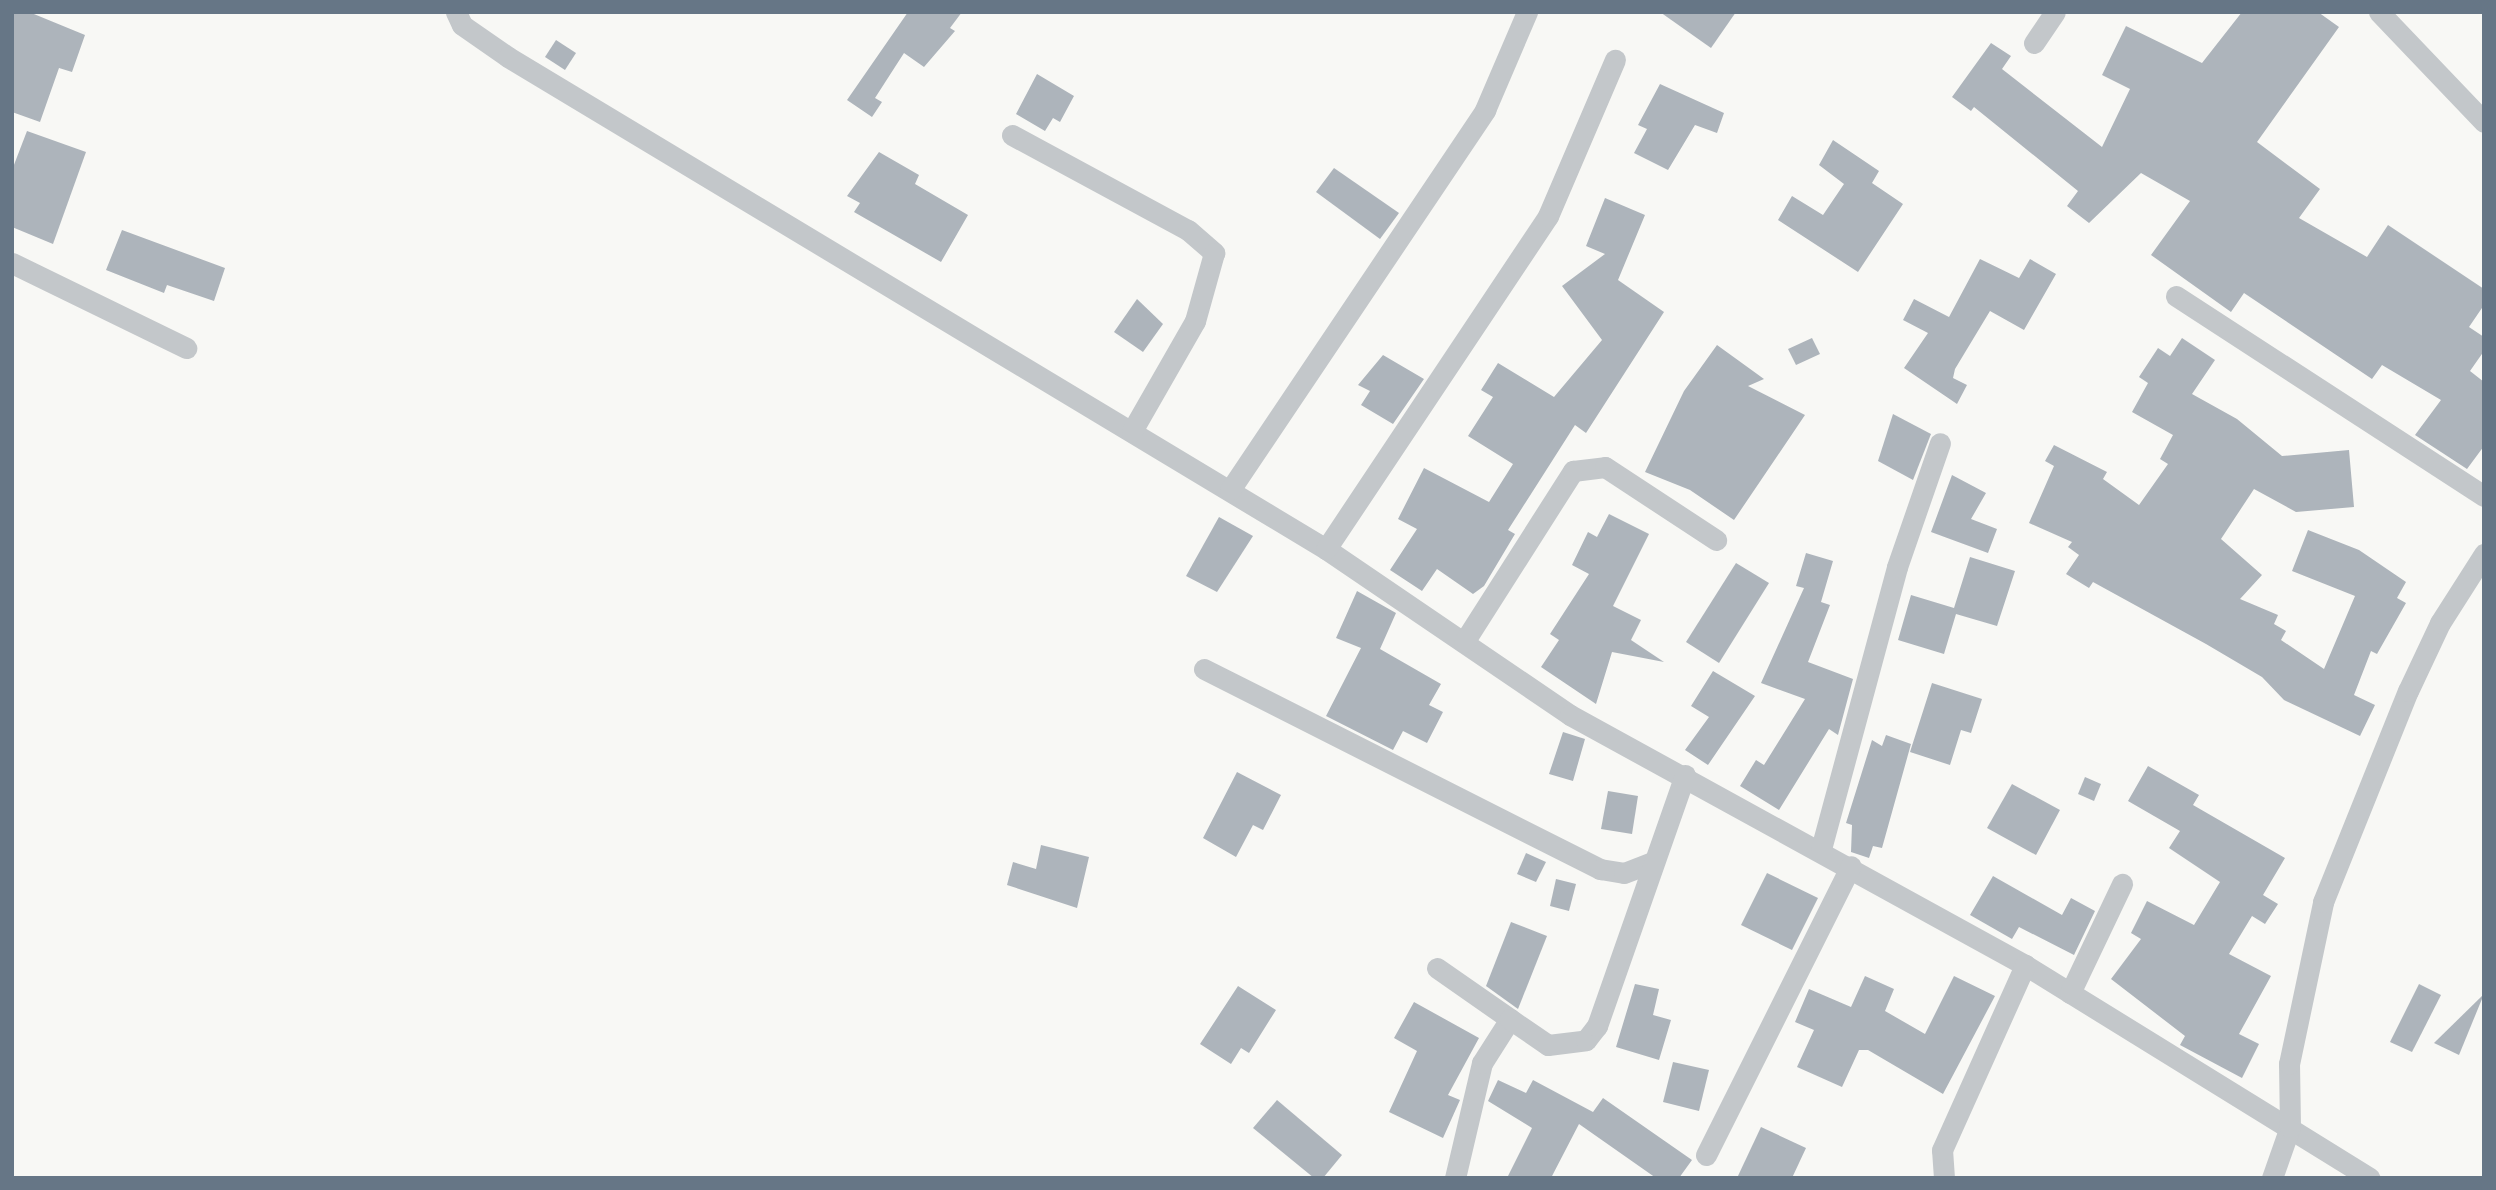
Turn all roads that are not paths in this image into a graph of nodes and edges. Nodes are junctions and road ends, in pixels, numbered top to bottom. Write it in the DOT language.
graph roads {
  1 [pos="456,12"];
  2 [pos="1527,12"];
  3 [pos="2055,12"];
  4 [pos="2379,12"];
  5 [pos="2034,43"];
  6 [pos="1615,60"];
  7 [pos="2484,122"];
  8 [pos="1012,135"];
  9 [pos="12,263"];
  10 [pos="2176,296"];
  11 [pos="186,348"];
  12 [pos="1132,431"];
  13 [pos="1940,443"];
  14 [pos="1230,490"];
  15 [pos="2484,496"];
  16 [pos="1716,540"];
  17 [pos="1326,550"];
  18 [pos="2484,554"];
  19 [pos="1464,642"];
  20 [pos="1204,669"];
  21 [pos="1685,775"];
  22 [pos="1821,849"];
  23 [pos="1653,862"];
  24 [pos="1852,866"];
  25 [pos="2122,884"];
  26 [pos="2025,965"];
  27 [pos="1437,968"];
  28 [pos="2070,993"];
  29 [pos="1510,1019"];
  30 [pos="2290,1127"];
  31 [pos="1706,1155"];
  32 [pos="1455,1178"];
  33 [pos="1944,1178"];
  34 [pos="2272,1178"];
  35 [pos="2370,1178"];
  1 -- 12 [label="street"];
  2 -- 14 [label="street"];
  3 -- 5 [label="street"];
  4 -- 7 [label="street"];
  6 -- 17 [label="street"];
  8 -- 12 [label="street"];
  9 -- 11 [label="street"];
  10 -- 15 [label="street"];
  12 -- 14 [label="street"];
  13 -- 22 [label="street"];
  14 -- 17 [label="street"];
  16 -- 19 [label="street"];
  17 -- 19 [label="street"];
  18 -- 30 [label="street"];
  19 -- 21 [label="street"];
  20 -- 23 [label="street"];
  21 -- 22 [label="street"];
  21 -- 23 [label="street"];
  22 -- 24 [label="street"];
  23 -- 29 [label="street"];
  24 -- 26 [label="street"];
  24 -- 31 [label="street"];
  25 -- 28 [label="street"];
  26 -- 28 [label="street"];
  26 -- 33 [label="street"];
  27 -- 29 [label="street"];
  28 -- 30 [label="street"];
  29 -- 32 [label="street"];
  30 -- 34 [label="street"];
  30 -- 35 [label="street"];
}
